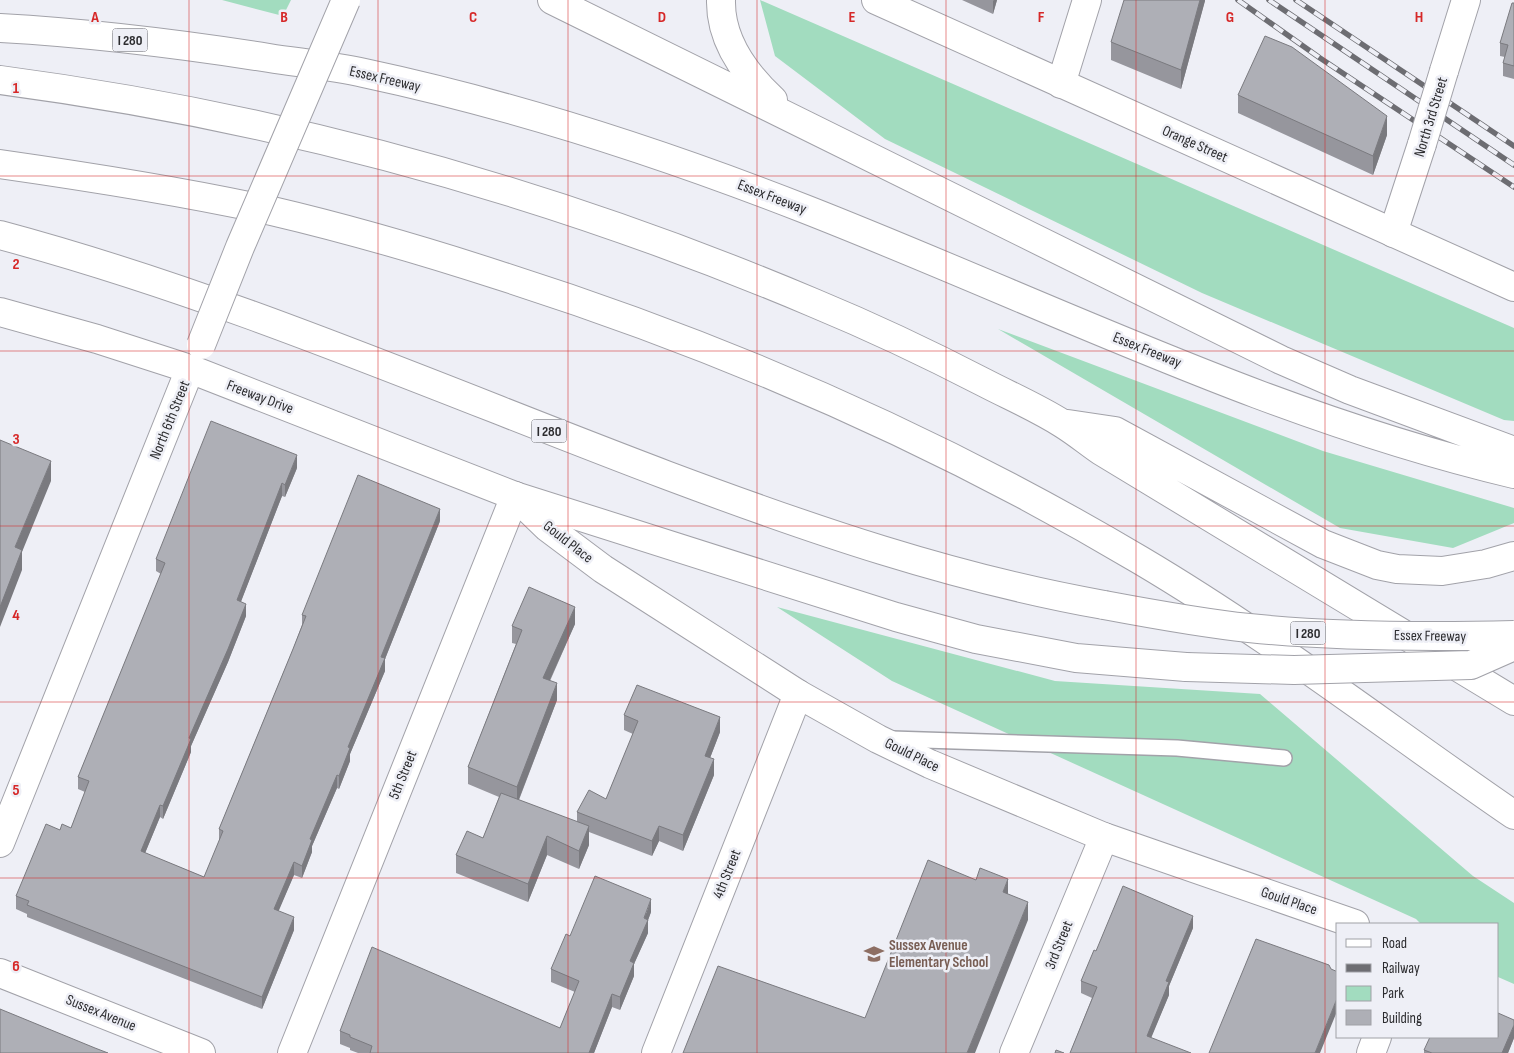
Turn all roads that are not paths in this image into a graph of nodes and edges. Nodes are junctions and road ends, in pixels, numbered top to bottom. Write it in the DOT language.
graph roads {
  1 [pos="346,0"];
  2 [pos="552,0"];
  3 [pos="721,0"];
  4 [pos="876,0"];
  5 [pos="1087,0"];
  6 [pos="1466,0"];
  7 [pos="0,28"];
  8 [pos="0,80"];
  9 [pos="1061,84"];
  10 [pos="804,124"];
  11 [pos="0,164"];
  12 [pos="1393,232"];
  13 [pos="0,235"];
  14 [pos="1514,287"];
  15 [pos="0,312"];
  16 [pos="190,369"];
  17 [pos="1061,423"];
  18 [pos="1514,451"];
  19 [pos="1514,474"];
  20 [pos="515,496"];
  21 [pos="1514,556"];
  22 [pos="1514,635"];
  23 [pos="1514,646"];
  24 [pos="798,694"];
  25 [pos="1514,701"];
  26 [pos="878,739"];
  27 [pos="1284,758"];
  28 [pos="1514,815"];
  29 [pos="1104,837"];
  30 [pos="0,843"];
  31 [pos="1353,923"];
  32 [pos="0,972"];
  33 [pos="1377,1038"];
  34 [pos="201,1053"];
  35 [pos="292,1053"];
  36 [pos="656,1053"];
  37 [pos="1014,1053"];
  38 [pos="1371,1053"];
  1 -- 16 [label="main road, North 6th Street, bridge"];
  2 -- 10 [label="main road"];
  3 -- 10 [label="main road"];
  4 -- 9 [label="main road, Orange Street"];
  5 -- 9 [label="main road"];
  6 -- 12 [label="main road, North 3rd Street, bridge"];
  7 -- 19 [label="main road, Essex Freeway / I 280"];
  8 -- 17 [label="main road"];
  9 -- 12 [label="main road, Orange Street"];
  10 -- 18 [label="main road"];
  11 -- 28 [label="main road"];
  12 -- 14 [label="main road, Orange Street"];
  13 -- 22 [label="main road, Essex Freeway / I 280, bridge"];
  15 -- 16 [label="main road, Freeway Drive"];
  16 -- 20 [label="main road, Freeway Drive"];
  16 -- 30 [label="main road, North 6th Street"];
  17 -- 21 [label="main road"];
  17 -- 25 [label="main road"];
  20 -- 23 [label="main road, Freeway Drive, bridge"];
  20 -- 24 [label="main road, Gould Place"];
  20 -- 35 [label="main road, 5th Street"];
  24 -- 26 [label="main road, Gould Place"];
  24 -- 36 [label="main road, 4th Street"];
  26 -- 27 [label="lane"];
  26 -- 29 [label="main road, Gould Place"];
  29 -- 31 [label="main road, Gould Place"];
  29 -- 37 [label="main road, 3rd Street"];
  32 -- 34 [label="main road, Sussex Avenue"];
  33 -- 38 [label="main road"];
}
